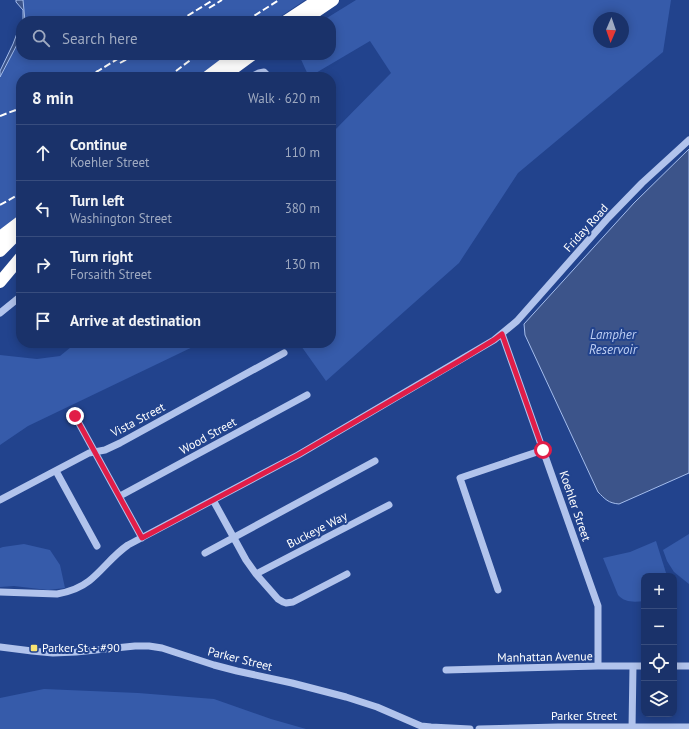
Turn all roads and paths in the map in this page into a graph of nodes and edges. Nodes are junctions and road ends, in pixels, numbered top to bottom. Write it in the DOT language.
graph roads {
  1 [pos="318,0"];
  2 [pos="333,0"];
  3 [pos="294,16"];
  4 [pos="309,16"];
  5 [pos="229,60"];
  6 [pos="245,60"];
  7 [pos="214,72"];
  8 [pos="229,72"];
  9 [pos="689,140"];
  10 [pos="16,225"];
  11 [pos="16,235"];
  12 [pos="0,237"];
  13 [pos="0,251"];
  14 [pos="16,256"];
  15 [pos="16,263"];
  16 [pos="0,272"];
  17 [pos="0,282"];
  18 [pos="16,300"];
  19 [pos="0,313"];
  20 [pos="502,334"];
  21 [pos="284,353"];
  22 [pos="307,394"];
  23 [pos="75,416"];
  24 [pos="543,450"];
  25 [pos="95,452"];
  26 [pos="375,461"];
  27 [pos="56,471"];
  28 [pos="120,496"];
  29 [pos="0,500"];
  30 [pos="213,500"];
  31 [pos="389,505"];
  32 [pos="142,538"];
  33 [pos="234,538"];
  34 [pos="97,546"];
  35 [pos="205,553"];
  36 [pos="256,574"];
  37 [pos="347,574"];
  38 [pos="498,590"];
  39 [pos="0,592"];
  40 [pos="0,647"];
  41 [pos="598,666"];
  42 [pos="633,666"];
  43 [pos="641,666"];
  44 [pos="677,666"];
  45 [pos="689,666"];
  46 [pos="446,670"];
  47 [pos="689,727"];
  48 [pos="431,728"];
  49 [pos="632,728"];
  50 [pos="470,729"];
  51 [pos="479,729"];
  1 -- 3 [label="highway"];
  2 -- 4 [label="highway"];
  5 -- 7 [label="highway"];
  6 -- 8 [label="highway"];
  9 -- 20 [label="street, Friday Road"];
  10 -- 12 [label="highway"];
  11 -- 13 [label="highway"];
  14 -- 16 [label="highway"];
  15 -- 17 [label="highway"];
  18 -- 19 [label="street"];
  20 -- 24 [label="street, Koehler Street"];
  20 -- 30 [label="street, Friday Road"];
  21 -- 25 [label="street, Vista Street"];
  22 -- 28 [label="street, Wood Street"];
  23 -- 25 [label="street"];
  24 -- 38 [label="street"];
  24 -- 41 [label="street, Koehler Street"];
  25 -- 27 [label="street, Vista Street"];
  25 -- 28 [label="street"];
  26 -- 33 [label="street"];
  27 -- 29 [label="street, Vista Street"];
  27 -- 34 [label="street"];
  28 -- 32 [label="street"];
  30 -- 32 [label="street, Friday Road"];
  30 -- 33 [label="street"];
  31 -- 36 [label="street, Buckeye Way"];
  32 -- 39 [label="street, Friday Road"];
  33 -- 35 [label="street"];
  33 -- 36 [label="street"];
  36 -- 37 [label="street"];
  40 -- 48 [label="street, Parker Street"];
  41 -- 42 [label="street, Manhattan Avenue"];
  41 -- 46 [label="street, Manhattan Avenue"];
  42 -- 43 [label="street, Manhattan Avenue"];
  42 -- 49 [label="street"];
  44 -- 45 [label="street"];
  47 -- 49 [label="street, Parker Street"];
  48 -- 50 [label="street, Parker Street"];
  49 -- 51 [label="street, Parker Street"];
}
